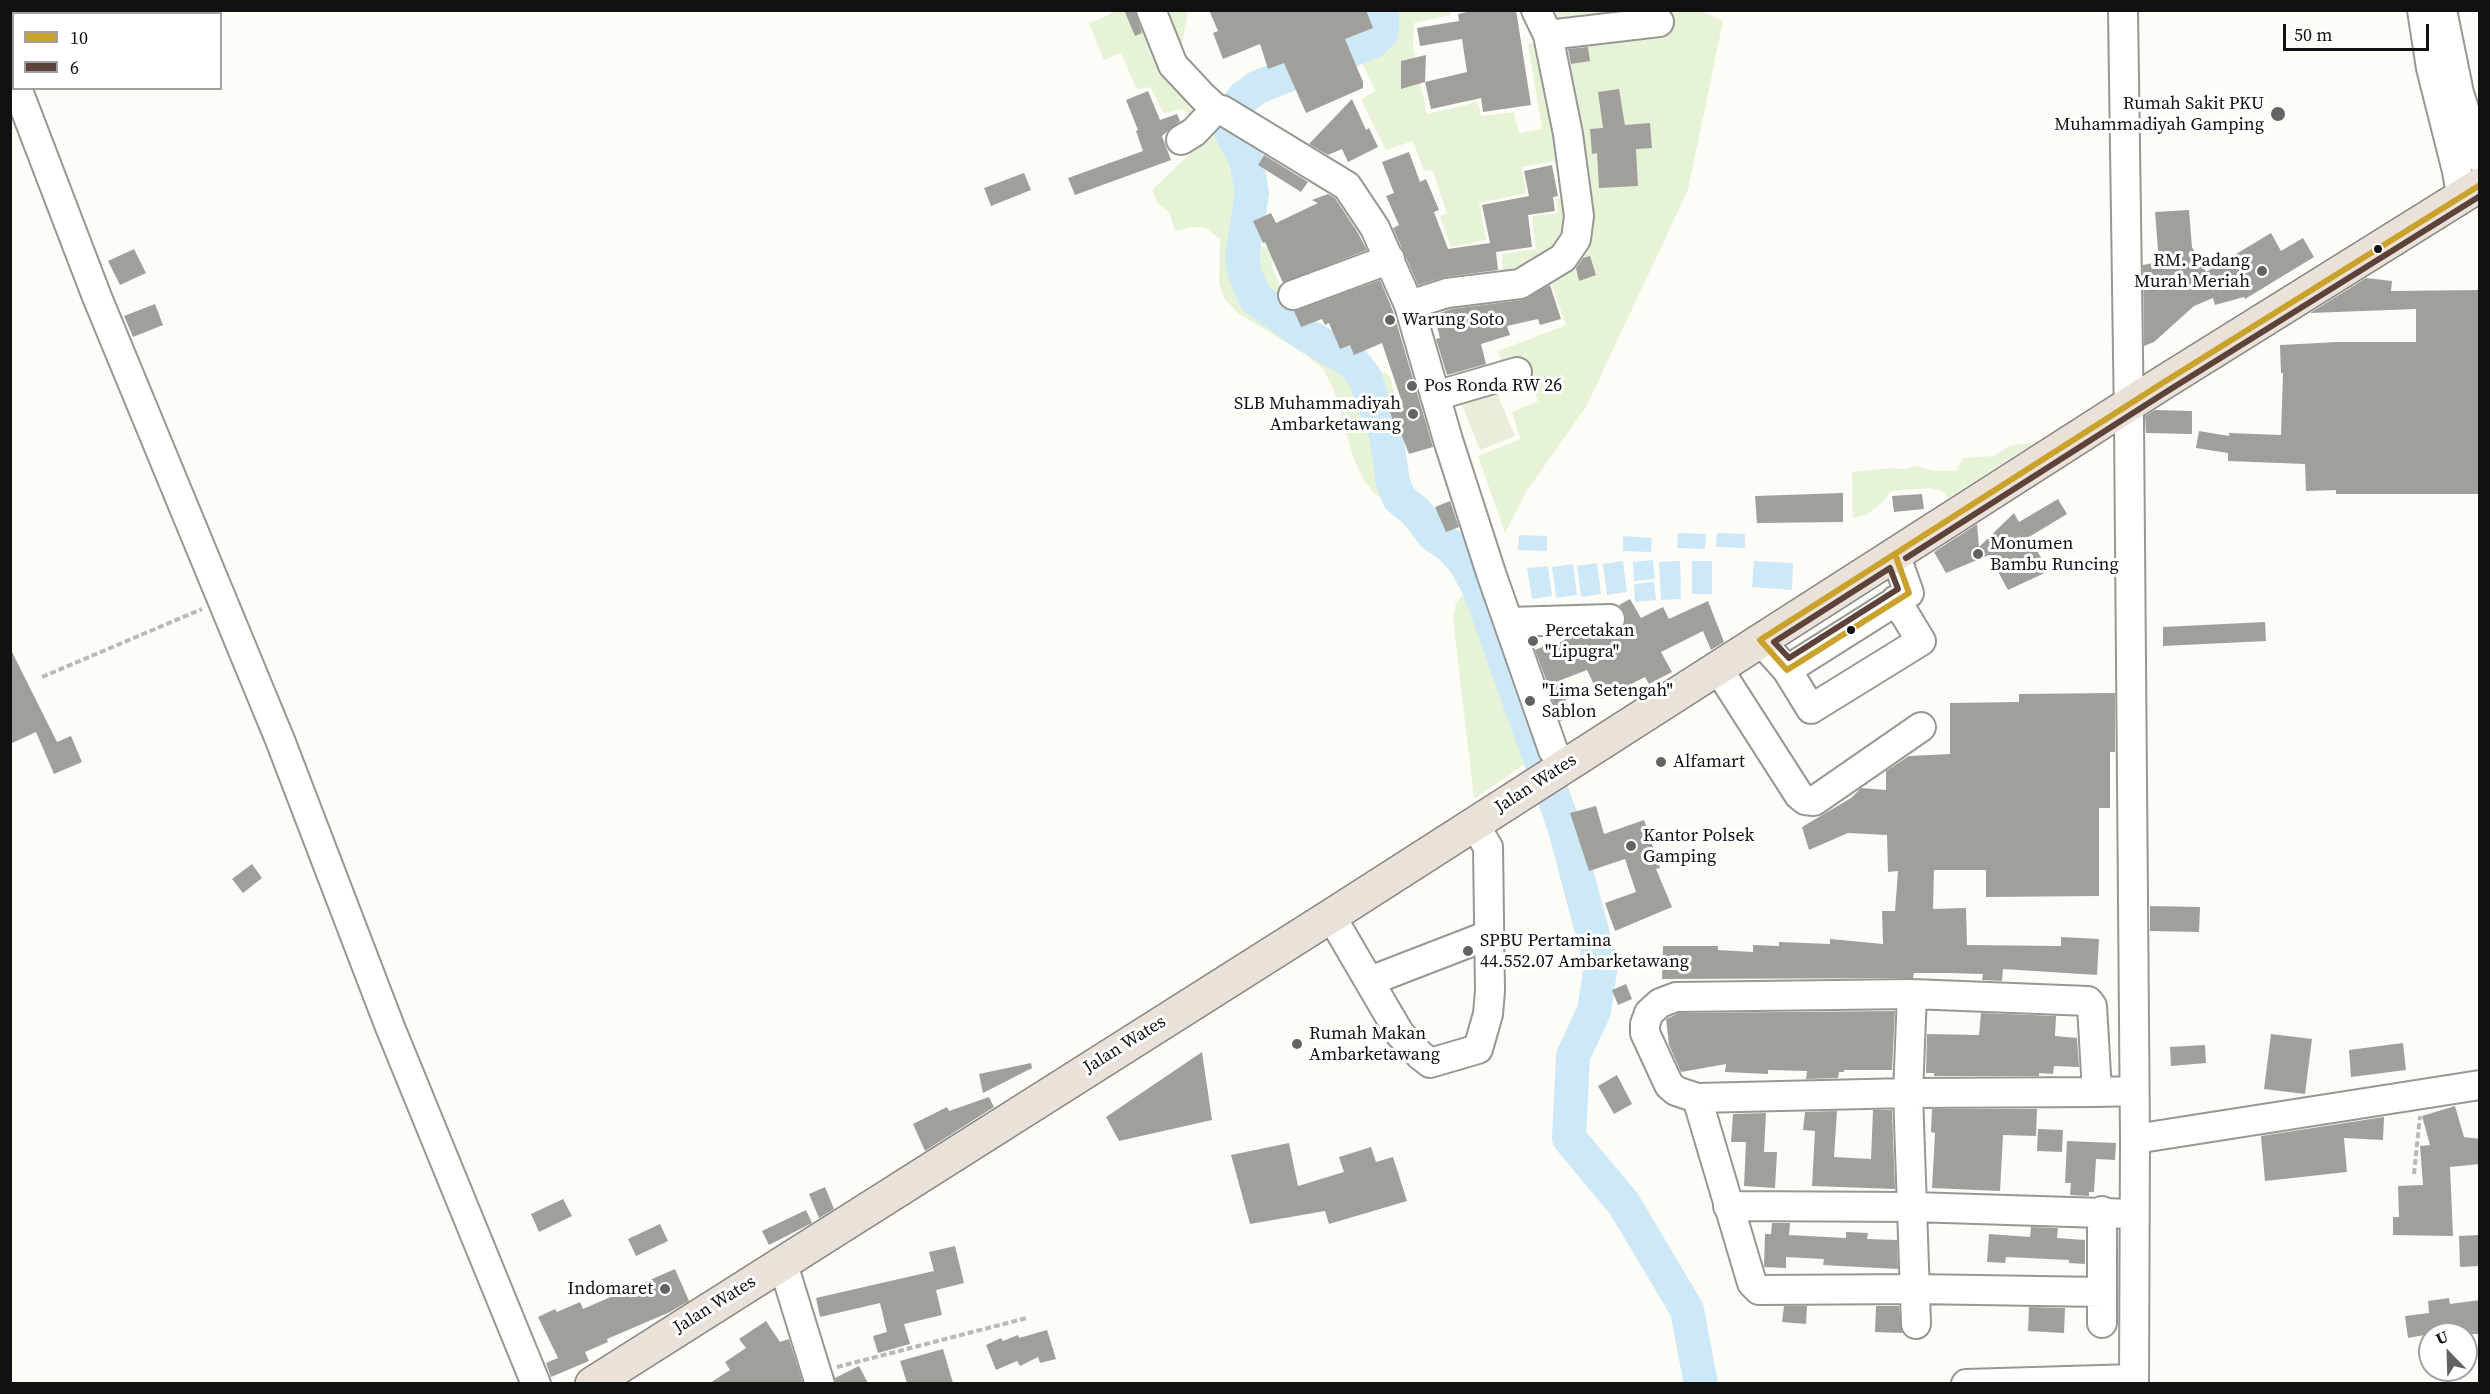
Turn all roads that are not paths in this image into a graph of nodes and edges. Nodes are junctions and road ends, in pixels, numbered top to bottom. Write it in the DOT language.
graph roads {
  1 [pos="1151,10"];
  2 [pos="2123,10"];
  3 [pos="2421,10"];
  4 [pos="2442,10"];
  5 [pos="1659,22"];
  6 [pos="1542,23"];
  7 [pos="18,90"];
  8 [pos="1214,113"];
  9 [pos="1180,140"];
  10 [pos="2480,158"];
  11 [pos="2470,190"];
  12 [pos="1390,259"];
  13 [pos="1293,295"];
  14 [pos="1409,305"];
  15 [pos="1517,372"];
  16 [pos="1435,396"];
  17 [pos="2129,405"];
  18 [pos="1895,554"];
  19 [pos="1896,600"];
  20 [pos="1610,619"];
  21 [pos="1509,622"];
  22 [pos="1760,640"];
  23 [pos="1717,667"];
  24 [pos="1787,670"];
  25 [pos="1921,727"];
  26 [pos="1556,771"];
  27 [pos="1474,824"];
  28 [pos="1331,916"];
  29 [pos="1489,934"];
  30 [pos="1370,981"];
  31 [pos="1912,994"];
  32 [pos="2480,1085"];
  33 [pos="2134,1091"];
  34 [pos="2097,1092"];
  35 [pos="1908,1093"];
  36 [pos="1697,1098"];
  37 [pos="2134,1139"];
  38 [pos="1728,1206"];
  39 [pos="1912,1207"];
  40 [pos="2102,1211"];
  41 [pos="2134,1214"];
  42 [pos="783,1264"];
  43 [pos="1915,1289"];
  44 [pos="2102,1292"];
  45 [pos="2102,1323"];
  46 [pos="1916,1324"];
  47 [pos="818,1378"];
  48 [pos="2134,1381"];
  49 [pos="536,1383"];
  50 [pos="592,1383"];
  51 [pos="1966,1383"];
  1 -- 8 [label="street"];
  2 -- 17 [label="street"];
  3 -- 11 [label="street"];
  4 -- 10 [label="street"];
  5 -- 6 [label="street"];
  6 -- 14 [label="street"];
  7 -- 49 [label="street"];
  8 -- 9 [label="street"];
  8 -- 12 [label="street"];
  11 -- 17 [label="highway, Jalan Wates"];
  12 -- 13 [label="street"];
  12 -- 14 [label="street"];
  14 -- 16 [label="street"];
  15 -- 16 [label="street"];
  16 -- 21 [label="street"];
  17 -- 18 [label="highway, Jalan Wates"];
  17 -- 33 [label="street"];
  18 -- 19 [label="street"];
  18 -- 22 [label="highway, Jalan Wates"];
  19 -- 24 [label="street"];
  19 -- 24 [label="street"];
  20 -- 21 [label="street"];
  21 -- 26 [label="street"];
  22 -- 23 [label="highway, Jalan Wates"];
  22 -- 24 [label="street"];
  23 -- 25 [label="street"];
  23 -- 26 [label="highway, Jalan Wates"];
  26 -- 27 [label="highway, Jalan Wates"];
  27 -- 28 [label="highway, Jalan Wates"];
  27 -- 29 [label="street"];
  28 -- 30 [label="street"];
  28 -- 42 [label="highway, Jalan Wates"];
  29 -- 30 [label="street"];
  29 -- 30 [label="street"];
  31 -- 34 [label="street"];
  31 -- 35 [label="street"];
  31 -- 36 [label="street"];
  32 -- 37 [label="street"];
  33 -- 34 [label="street"];
  33 -- 37 [label="street"];
  34 -- 35 [label="street"];
  35 -- 36 [label="street"];
  35 -- 39 [label="street"];
  36 -- 38 [label="street"];
  37 -- 41 [label="street"];
  38 -- 39 [label="street"];
  38 -- 43 [label="street"];
  39 -- 40 [label="street"];
  39 -- 43 [label="street"];
  40 -- 41 [label="street"];
  40 -- 44 [label="street"];
  41 -- 48 [label="street"];
  42 -- 47 [label="street"];
  42 -- 50 [label="highway, Jalan Wates"];
  43 -- 44 [label="street"];
  43 -- 46 [label="street"];
  44 -- 45 [label="street"];
  48 -- 51 [label="street"];
}
